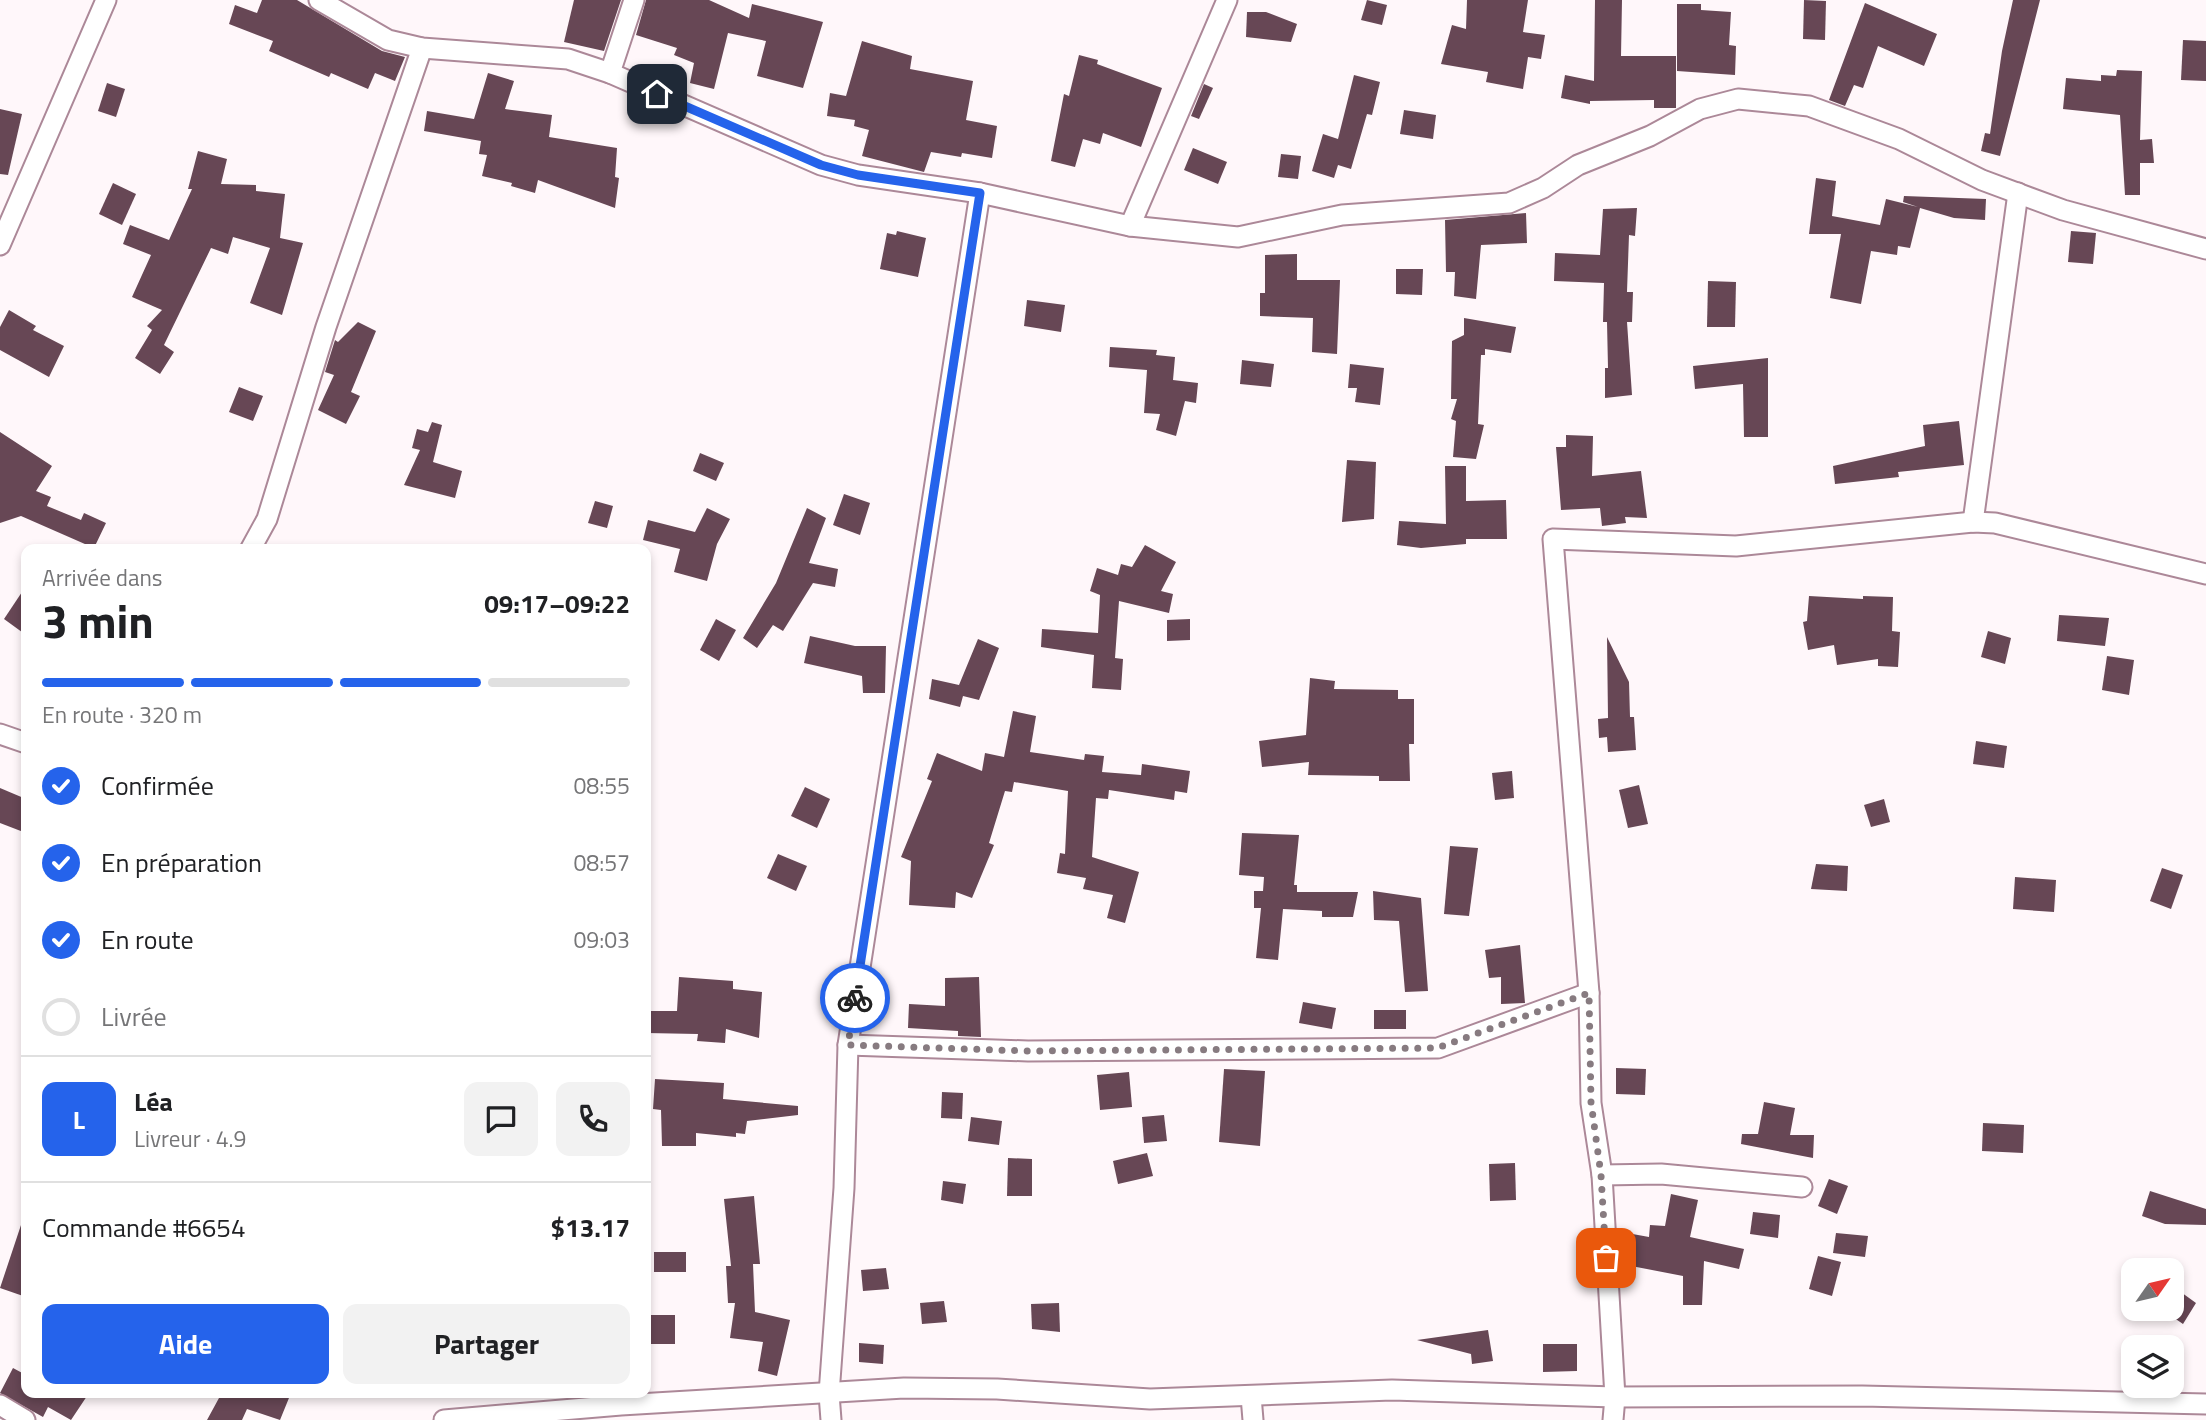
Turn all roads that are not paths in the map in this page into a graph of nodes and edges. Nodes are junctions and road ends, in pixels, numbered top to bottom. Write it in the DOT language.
graph roads {
  1 [pos="106,0"];
  2 [pos="319,0"];
  3 [pos="635,0"];
  4 [pos="1227,0"];
  5 [pos="422,48"];
  6 [pos="610,73"];
  7 [pos="980,193"];
  8 [pos="2018,193"];
  9 [pos="1130,226"];
  10 [pos="0,245"];
  11 [pos="2206,249"];
  12 [pos="1973,522"];
  13 [pos="253,544"];
  14 [pos="2206,574"];
  15 [pos="0,734"];
  16 [pos="21,741"];
  17 [pos="1589,993"];
  18 [pos="848,1045"];
  19 [pos="1601,1175"];
  20 [pos="1802,1187"];
  21 [pos="829,1394"];
  22 [pos="1251,1396"];
  23 [pos="1615,1397"];
  24 [pos="2206,1404"];
  25 [pos="0,1405"];
  26 [pos="25,1420"];
  27 [pos="446,1420"];
  28 [pos="831,1420"];
  29 [pos="1253,1420"];
  30 [pos="1613,1420"];
  1 -- 10 [label="street"];
  2 -- 5 [label="street"];
  3 -- 6 [label="street"];
  4 -- 9 [label="street"];
  5 -- 6 [label="street"];
  5 -- 13 [label="street"];
  6 -- 7 [label="street"];
  7 -- 9 [label="street"];
  7 -- 18 [label="street"];
  8 -- 9 [label="street"];
  8 -- 11 [label="street"];
  8 -- 12 [label="street"];
  12 -- 14 [label="street"];
  12 -- 17 [label="street"];
  15 -- 16 [label="street"];
  17 -- 18 [label="street"];
  17 -- 19 [label="street"];
  18 -- 21 [label="street"];
  19 -- 20 [label="street"];
  19 -- 23 [label="street"];
  21 -- 22 [label="street"];
  21 -- 27 [label="street"];
  21 -- 28 [label="street"];
  22 -- 23 [label="street"];
  22 -- 29 [label="street"];
  23 -- 24 [label="street"];
  23 -- 30 [label="street"];
  25 -- 26 [label="street"];
}
